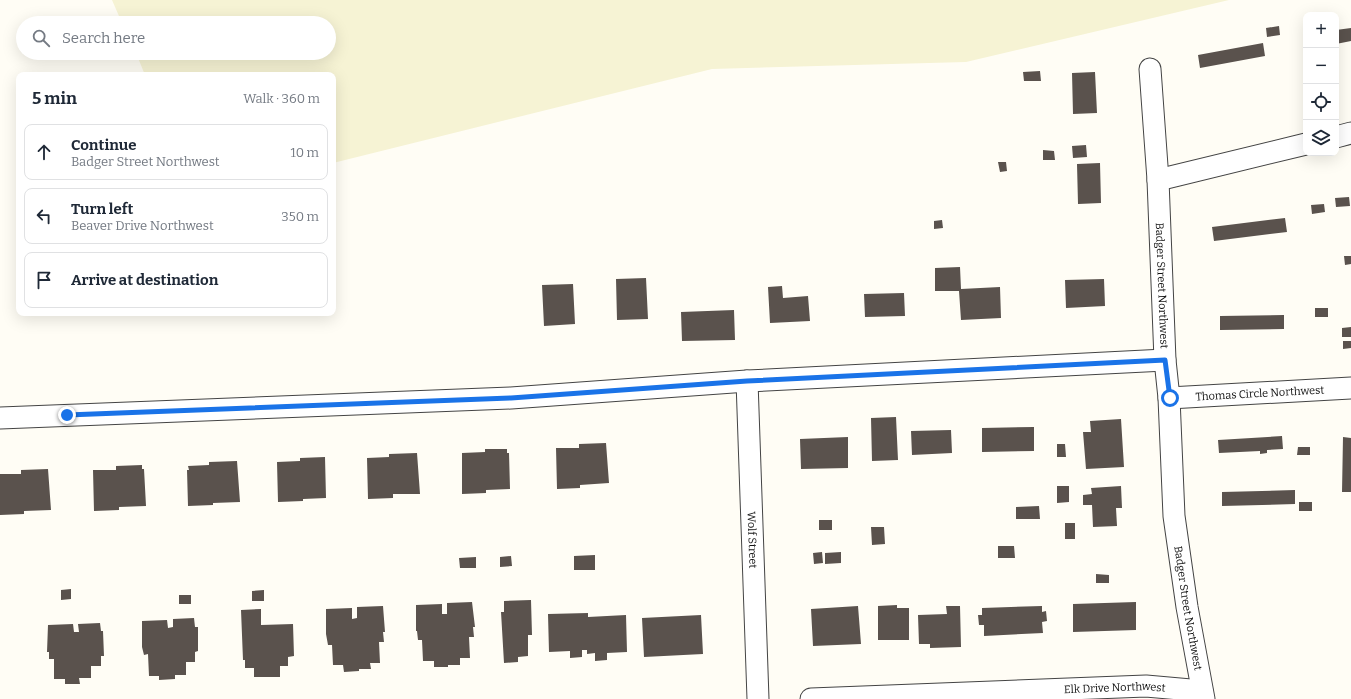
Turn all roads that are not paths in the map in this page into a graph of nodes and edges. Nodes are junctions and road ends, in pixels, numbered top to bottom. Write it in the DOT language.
graph roads {
  1 [pos="1150,69"];
  2 [pos="1351,133"];
  3 [pos="1339,136"];
  4 [pos="1303,145"];
  5 [pos="1158,180"];
  6 [pos="1165,360"];
  7 [pos="747,381"];
  8 [pos="1351,388"];
  9 [pos="1170,398"];
  10 [pos="0,418"];
  11 [pos="1203,695"];
  12 [pos="758,699"];
  13 [pos="812,699"];
  1 -- 5 [label="street, Badger Street Northwest"];
  2 -- 3 [label="street"];
  4 -- 5 [label="street"];
  5 -- 6 [label="street, Badger Street Northwest"];
  6 -- 7 [label="street"];
  6 -- 9 [label="street, Badger Street Northwest"];
  7 -- 10 [label="street"];
  7 -- 12 [label="street, Wolf Street"];
  8 -- 9 [label="street, Thomas Circle Northwest"];
  9 -- 11 [label="street, Badger Street Northwest"];
  11 -- 13 [label="street, Elk Drive Northwest"];
}
